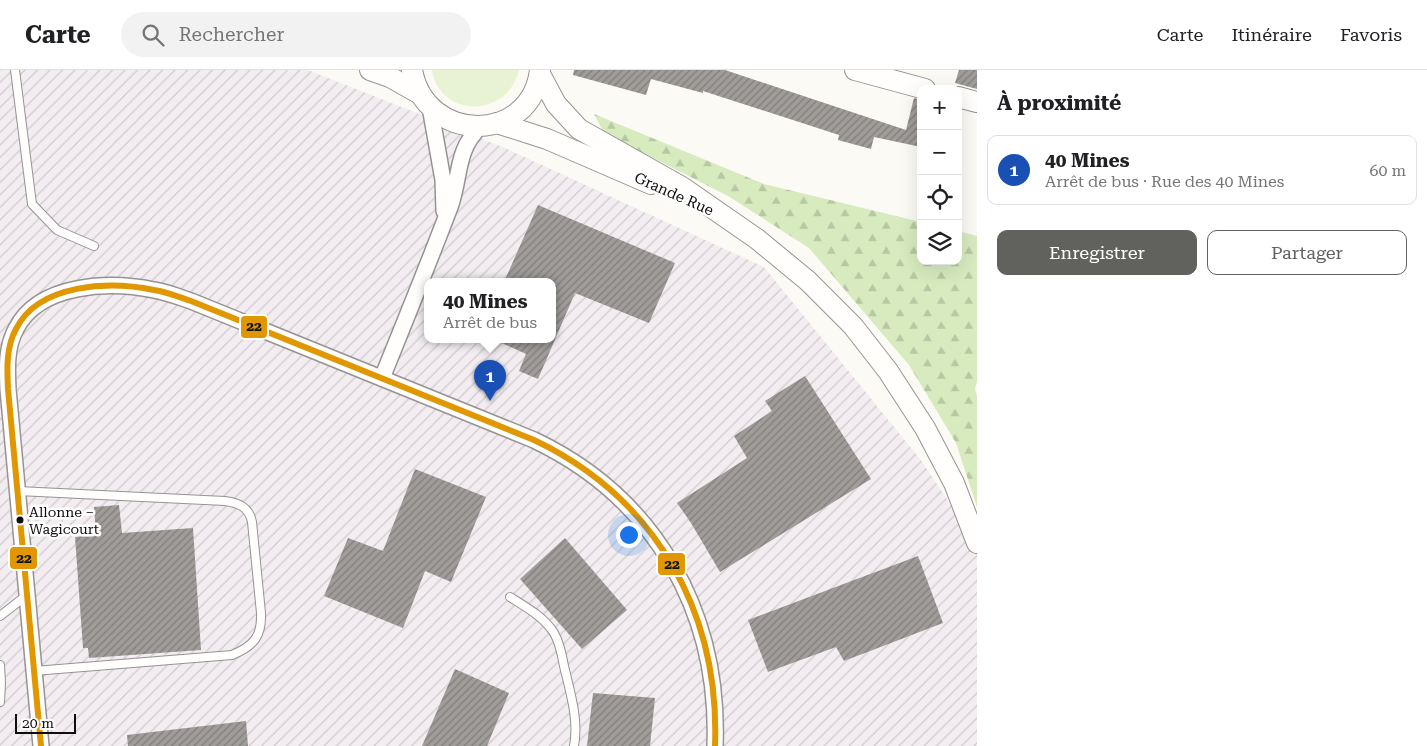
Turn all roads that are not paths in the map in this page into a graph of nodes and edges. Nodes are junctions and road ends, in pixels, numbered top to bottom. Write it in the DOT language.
graph roads {
  1 [pos="15,70"];
  2 [pos="370,70"];
  3 [pos="412,70"];
  4 [pos="856,70"];
  5 [pos="540,72"];
  6 [pos="917,87"];
  7 [pos="962,98"];
  8 [pos="425,100"];
  9 [pos="977,102"];
  10 [pos="489,125"];
  11 [pos="720,214"];
  12 [pos="444,222"];
  13 [pos="94,246"];
  14 [pos="382,378"];
  15 [pos="18,491"];
  16 [pos="977,543"];
  17 [pos="27,594"];
  18 [pos="510,596"];
  19 [pos="0,616"];
  20 [pos="0,665"];
  21 [pos="34,671"];
  22 [pos="0,702"];
  23 [pos="41,746"];
  24 [pos="574,746"];
  25 [pos="716,746"];
  1 -- 13 [label="lane"];
  2 -- 8 [label="street, Grande Rue"];
  3 -- 8 [label="street"];
  4 -- 6 [label="street"];
  5 -- 10 [label="street, Grande Rue"];
  5 -- 11 [label="street, Grande Rue"];
  7 -- 9 [label="street"];
  8 -- 10 [label="street, Grande Rue"];
  8 -- 12 [label="street"];
  10 -- 11 [label="street, Grande Rue"];
  10 -- 12 [label="street"];
  11 -- 16 [label="street"];
  12 -- 14 [label="street"];
  14 -- 15 [label="street"];
  14 -- 25 [label="street"];
  15 -- 17 [label="street"];
  15 -- 21 [label="lane"];
  17 -- 19 [label="lane"];
  17 -- 21 [label="street"];
  18 -- 24 [label="lane"];
  20 -- 22 [label="lane"];
  21 -- 23 [label="street"];
}
